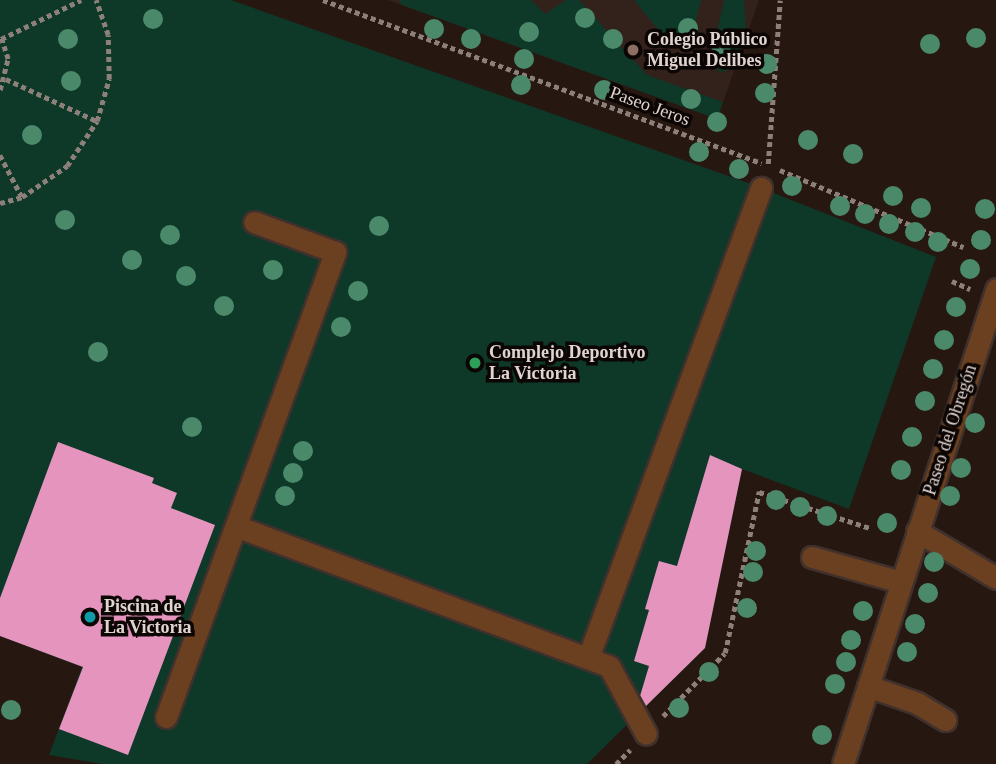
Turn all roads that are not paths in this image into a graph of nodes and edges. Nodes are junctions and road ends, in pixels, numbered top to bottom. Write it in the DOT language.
graph roads {
  1 [pos="761,188"];
  2 [pos="254,222"];
  3 [pos="996,289"];
  4 [pos="236,526"];
  5 [pos="918,531"];
  6 [pos="812,557"];
  7 [pos="996,578"];
  8 [pos="901,582"];
  9 [pos="588,658"];
  10 [pos="868,686"];
  11 [pos="166,717"];
  12 [pos="944,720"];
  13 [pos="646,734"];
  14 [pos="843,764"];
  1 -- 9 [label="street"];
  2 -- 4 [label="street"];
  3 -- 5 [label="street, Paseo del Obregón"];
  4 -- 9 [label="street"];
  4 -- 11 [label="street"];
  5 -- 7 [label="street"];
  5 -- 8 [label="street, Paseo del Obregón"];
  6 -- 8 [label="street"];
  8 -- 10 [label="street, Paseo del Obregón"];
  9 -- 13 [label="street"];
  10 -- 12 [label="street"];
  10 -- 14 [label="street, Paseo del Obregón"];
}
